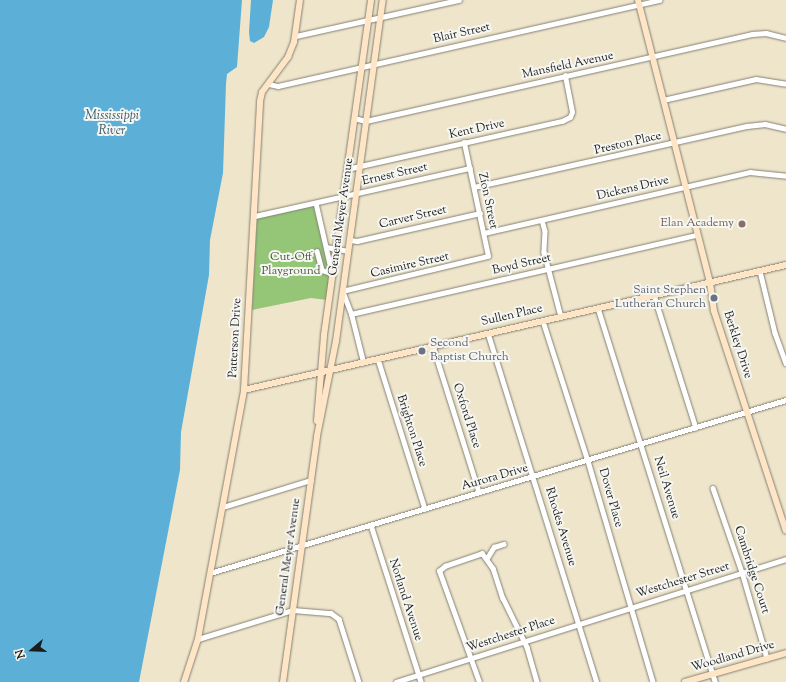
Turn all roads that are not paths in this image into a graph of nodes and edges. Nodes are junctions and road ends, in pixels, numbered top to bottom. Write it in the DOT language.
graph roads {
  1 [pos="300,0"];
  2 [pos="371,0"];
  3 [pos="382,0"];
  4 [pos="459,0"];
  5 [pos="659,0"];
  6 [pos="639,2"];
  7 [pos="380,18"];
  8 [pos="368,20"];
  9 [pos="296,36"];
  10 [pos="786,38"];
  11 [pos="652,58"];
  12 [pos="374,64"];
  13 [pos="362,66"];
  14 [pos="566,76"];
  15 [pos="269,84"];
  16 [pos="786,84"];
  17 [pos="663,100"];
  18 [pos="354,118"];
  19 [pos="366,121"];
  20 [pos="786,130"];
  21 [pos="464,143"];
  22 [pos="674,143"];
  23 [pos="360,166"];
  24 [pos="470,168"];
  25 [pos="347,169"];
  26 [pos="786,176"];
  27 [pos="474,188"];
  28 [pos="685,188"];
  29 [pos="355,194"];
  30 [pos="344,196"];
  31 [pos="316,203"];
  32 [pos="480,213"];
  33 [pos="255,216"];
  34 [pos="542,220"];
  35 [pos="484,233"];
  36 [pos="697,235"];
  37 [pos="350,240"];
  38 [pos="326,247"];
  39 [pos="336,248"];
  40 [pos="317,251"];
  41 [pos="348,251"];
  42 [pos="481,259"];
  43 [pos="786,265"];
  44 [pos="549,270"];
  45 [pos="760,271"];
  46 [pos="333,274"];
  47 [pos="710,283"];
  48 [pos="342,291"];
  49 [pos="654,296"];
  50 [pos="329,305"];
  51 [pos="339,308"];
  52 [pos="598,308"];
  53 [pos="351,314"];
  54 [pos="561,317"];
  55 [pos="543,321"];
  56 [pos="488,333"];
  57 [pos="433,346"];
  58 [pos="378,359"];
  59 [pos="363,362"];
  60 [pos="786,363"];
  61 [pos="331,370"];
  62 [pos="322,372"];
  63 [pos="244,390"];
  64 [pos="786,400"];
  65 [pos="747,412"];
  66 [pos="696,428"];
  67 [pos="317,436"];
  68 [pos="642,444"];
  69 [pos="588,461"];
  70 [pos="534,477"];
  71 [pos="311,480"];
  72 [pos="713,488"];
  73 [pos="479,492"];
  74 [pos="222,507"];
  75 [pos="426,509"];
  76 [pos="371,525"];
  77 [pos="786,531"];
  78 [pos="504,544"];
  79 [pos="302,546"];
  80 [pos="487,558"];
  81 [pos="786,559"];
  82 [pos="742,572"];
  83 [pos="210,573"];
  84 [pos="687,590"];
  85 [pos="631,607"];
  86 [pos="293,610"];
  87 [pos="579,624"];
  88 [pos="198,639"];
  89 [pos="523,642"];
  90 [pos="786,653"];
  91 [pos="473,658"];
  92 [pos="767,658"];
  93 [pos="712,674"];
  94 [pos="419,675"];
  95 [pos="184,682"];
  96 [pos="284,682"];
  97 [pos="360,682"];
  98 [pos="396,682"];
  99 [pos="421,682"];
  100 [pos="479,682"];
  101 [pos="537,682"];
  102 [pos="597,682"];
  103 [pos="653,682"];
  104 [pos="685,682"];
  105 [pos="714,682"];
  1 -- 9 [label="street, Patterson Drive"];
  2 -- 8 [label="street, General Meyer Avenue"];
  3 -- 7 [label="street, General Meyer Avenue"];
  4 -- 7 [label="street"];
  5 -- 6 [label="street, Blair Street"];
  6 -- 11 [label="street, Berkley Drive"];
  6 -- 12 [label="street, Blair Street"];
  7 -- 8 [label="street"];
  7 -- 12 [label="street, General Meyer Avenue"];
  8 -- 9 [label="street"];
  8 -- 13 [label="street, General Meyer Avenue"];
  9 -- 15 [label="street, Patterson Drive"];
  10 -- 11 [label="street, Mansfield Avenue"];
  11 -- 14 [label="street, Mansfield Avenue"];
  11 -- 17 [label="street, Berkley Drive"];
  12 -- 13 [label="street, Blair Street"];
  12 -- 19 [label="street, General Meyer Avenue"];
  13 -- 15 [label="street, Blair Street"];
  13 -- 18 [label="street, General Meyer Avenue"];
  14 -- 19 [label="street, Mansfield Avenue"];
  14 -- 21 [label="street, Kent Drive"];
  15 -- 33 [label="street, Patterson Drive"];
  16 -- 17 [label="street"];
  17 -- 22 [label="street, Berkley Drive"];
  18 -- 19 [label="street, Mansfield Avenue"];
  18 -- 25 [label="street, General Meyer Avenue"];
  19 -- 23 [label="street, General Meyer Avenue"];
  20 -- 22 [label="street, Preston Place"];
  21 -- 23 [label="street, Kent Drive"];
  21 -- 24 [label="street, Zion Street"];
  22 -- 27 [label="street, Preston Place"];
  22 -- 28 [label="street, Berkley Drive"];
  23 -- 25 [label="street, Kent Drive"];
  23 -- 29 [label="street, General Meyer Avenue"];
  24 -- 27 [label="street, Zion Street"];
  24 -- 29 [label="street, Ernest Street"];
  25 -- 30 [label="street, General Meyer Avenue"];
  26 -- 28 [label="street, Dickens Drive"];
  27 -- 32 [label="street, Zion Street"];
  28 -- 34 [label="street, Dickens Drive"];
  28 -- 36 [label="street, Berkley Drive"];
  29 -- 30 [label="street, Ernest Street"];
  29 -- 37 [label="street, General Meyer Avenue"];
  30 -- 31 [label="street, Ernest Street"];
  30 -- 39 [label="street, General Meyer Avenue"];
  31 -- 33 [label="street, Ernest Street"];
  31 -- 38 [label="street"];
  32 -- 35 [label="street, Zion Street"];
  32 -- 37 [label="street, Carver Street"];
  33 -- 63 [label="street, Patterson Drive"];
  34 -- 35 [label="street, Dickens Drive"];
  34 -- 44 [label="street"];
  35 -- 42 [label="street, Zion Street"];
  36 -- 44 [label="street, Boyd Street"];
  36 -- 47 [label="street, Berkley Drive"];
  37 -- 41 [label="street, General Meyer Avenue"];
  38 -- 39 [label="street"];
  38 -- 46 [label="street"];
  39 -- 41 [label="street"];
  39 -- 46 [label="street, General Meyer Avenue"];
  40 -- 46 [label="street"];
  41 -- 48 [label="street, General Meyer Avenue"];
  42 -- 48 [label="street, Casimire Street"];
  43 -- 45 [label="street, Sullen Place"];
  44 -- 53 [label="street, Boyd Street"];
  44 -- 54 [label="street"];
  45 -- 47 [label="street, Sullen Place"];
  45 -- 60 [label="street"];
  46 -- 50 [label="street, General Meyer Avenue"];
  47 -- 49 [label="street, Sullen Place"];
  47 -- 65 [label="street, Berkley Drive"];
  48 -- 51 [label="street, General Meyer Avenue"];
  48 -- 53 [label="street"];
  49 -- 52 [label="street, Sullen Place"];
  49 -- 66 [label="street"];
  50 -- 51 [label="street"];
  50 -- 62 [label="street, General Meyer Avenue"];
  51 -- 61 [label="street, General Meyer Avenue"];
  52 -- 54 [label="street, Sullen Place"];
  52 -- 68 [label="street, Neil Avenue"];
  53 -- 59 [label="street"];
  54 -- 55 [label="street, Sullen Place"];
  55 -- 56 [label="street, Sullen Place"];
  55 -- 69 [label="street, Dover Place"];
  56 -- 57 [label="street, Sullen Place"];
  56 -- 70 [label="street, Rhodes Avenue"];
  57 -- 58 [label="street, Sullen Place"];
  57 -- 73 [label="street, Oxford Place"];
  58 -- 59 [label="street, Sullen Place"];
  58 -- 75 [label="street, Brighton Place"];
  59 -- 61 [label="street, Sullen Place"];
  61 -- 62 [label="street, Sullen Place"];
  61 -- 67 [label="street, General Meyer Avenue"];
  62 -- 63 [label="street, Sullen Place"];
  62 -- 67 [label="street, General Meyer Avenue"];
  63 -- 74 [label="street, Patterson Drive"];
  64 -- 65 [label="street, Aurora Drive"];
  65 -- 66 [label="street, Aurora Drive"];
  65 -- 77 [label="street, Berkley Drive"];
  66 -- 68 [label="street, Aurora Drive"];
  67 -- 71 [label="street, General Meyer Avenue"];
  68 -- 69 [label="street, Aurora Drive"];
  68 -- 84 [label="street, Neil Avenue"];
  69 -- 70 [label="street, Aurora Drive"];
  69 -- 85 [label="street, Dover Place"];
  70 -- 73 [label="street, Aurora Drive"];
  70 -- 87 [label="street, Rhodes Avenue"];
  71 -- 74 [label="street"];
  71 -- 79 [label="street, General Meyer Avenue"];
  72 -- 82 [label="street, Cambridge Court"];
  73 -- 75 [label="street, Aurora Drive"];
  74 -- 83 [label="street, Patterson Drive"];
  75 -- 76 [label="street, Aurora Drive"];
  76 -- 79 [label="street, Aurora Drive"];
  76 -- 94 [label="street, Norland Avenue"];
  78 -- 80 [label="street"];
  79 -- 83 [label="street, Aurora Drive"];
  79 -- 86 [label="street, General Meyer Avenue"];
  80 -- 89 [label="street"];
  80 -- 91 [label="street"];
  81 -- 82 [label="street, Westchester Street"];
  82 -- 84 [label="street, Westchester Street"];
  82 -- 92 [label="street, Cambridge Court"];
  83 -- 88 [label="street, Patterson Drive"];
  84 -- 85 [label="street, Westchester Street"];
  84 -- 93 [label="street, Neil Avenue"];
  85 -- 87 [label="street, Westchester Place"];
  85 -- 103 [label="street, Dover Place"];
  86 -- 88 [label="street"];
  86 -- 96 [label="street, General Meyer Avenue"];
  86 -- 97 [label="street"];
  87 -- 89 [label="street, Westchester Place"];
  87 -- 102 [label="street, Rhodes Avenue"];
  88 -- 95 [label="street, Patterson Drive"];
  89 -- 91 [label="street, Westchester Place"];
  89 -- 101 [label="street"];
  90 -- 92 [label="street, Woodland Drive"];
  91 -- 94 [label="street, Westchester Place"];
  91 -- 100 [label="street"];
  92 -- 93 [label="street, Woodland Drive"];
  93 -- 104 [label="street, Woodland Drive"];
  93 -- 105 [label="street, Neil Avenue"];
  94 -- 98 [label="street, Westchester Place"];
  94 -- 99 [label="street, Norland Avenue"];
}
